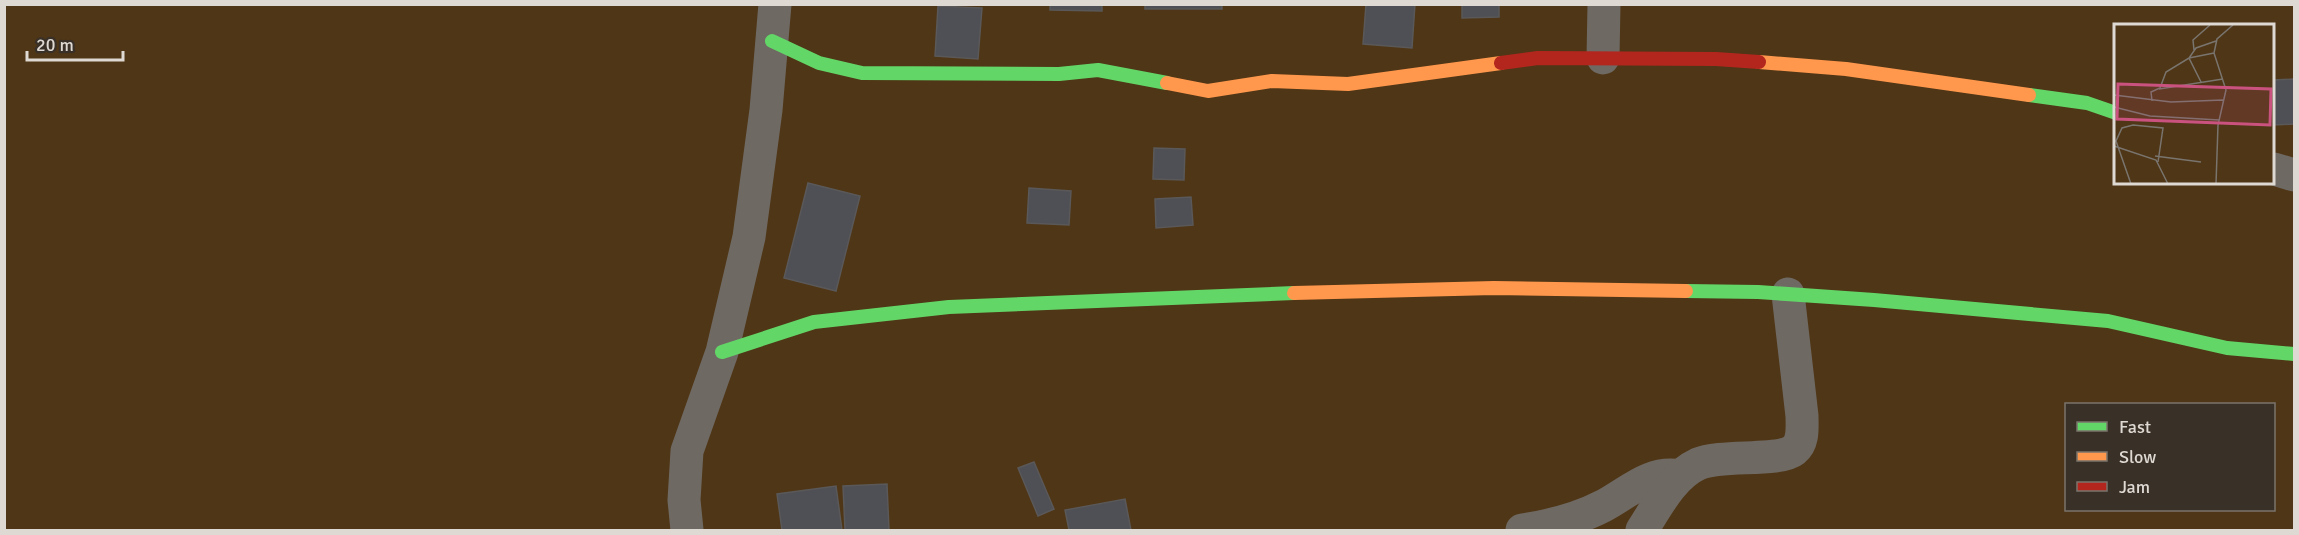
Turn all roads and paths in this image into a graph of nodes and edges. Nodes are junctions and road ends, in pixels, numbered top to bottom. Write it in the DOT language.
graph roads {
  1 [pos="775,4"];
  2 [pos="1604,4"];
  3 [pos="772,41"];
  4 [pos="1602,58"];
  5 [pos="2114,112"];
  6 [pos="2275,169"];
  7 [pos="2295,175"];
  8 [pos="1788,294"];
  9 [pos="722,352"];
  10 [pos="2295,354"];
  11 [pos="1680,476"];
  12 [pos="687,531"];
  13 [pos="1522,531"];
  14 [pos="1642,531"];
  1 -- 3 [label="street"];
  2 -- 4 [label="street"];
  3 -- 4 [label="street"];
  3 -- 9 [label="street"];
  4 -- 5 [label="street"];
  6 -- 7 [label="street"];
  8 -- 9 [label="street"];
  8 -- 10 [label="street"];
  8 -- 11 [label="street"];
  9 -- 12 [label="street"];
  11 -- 13 [label="street"];
  11 -- 14 [label="street"];
}
